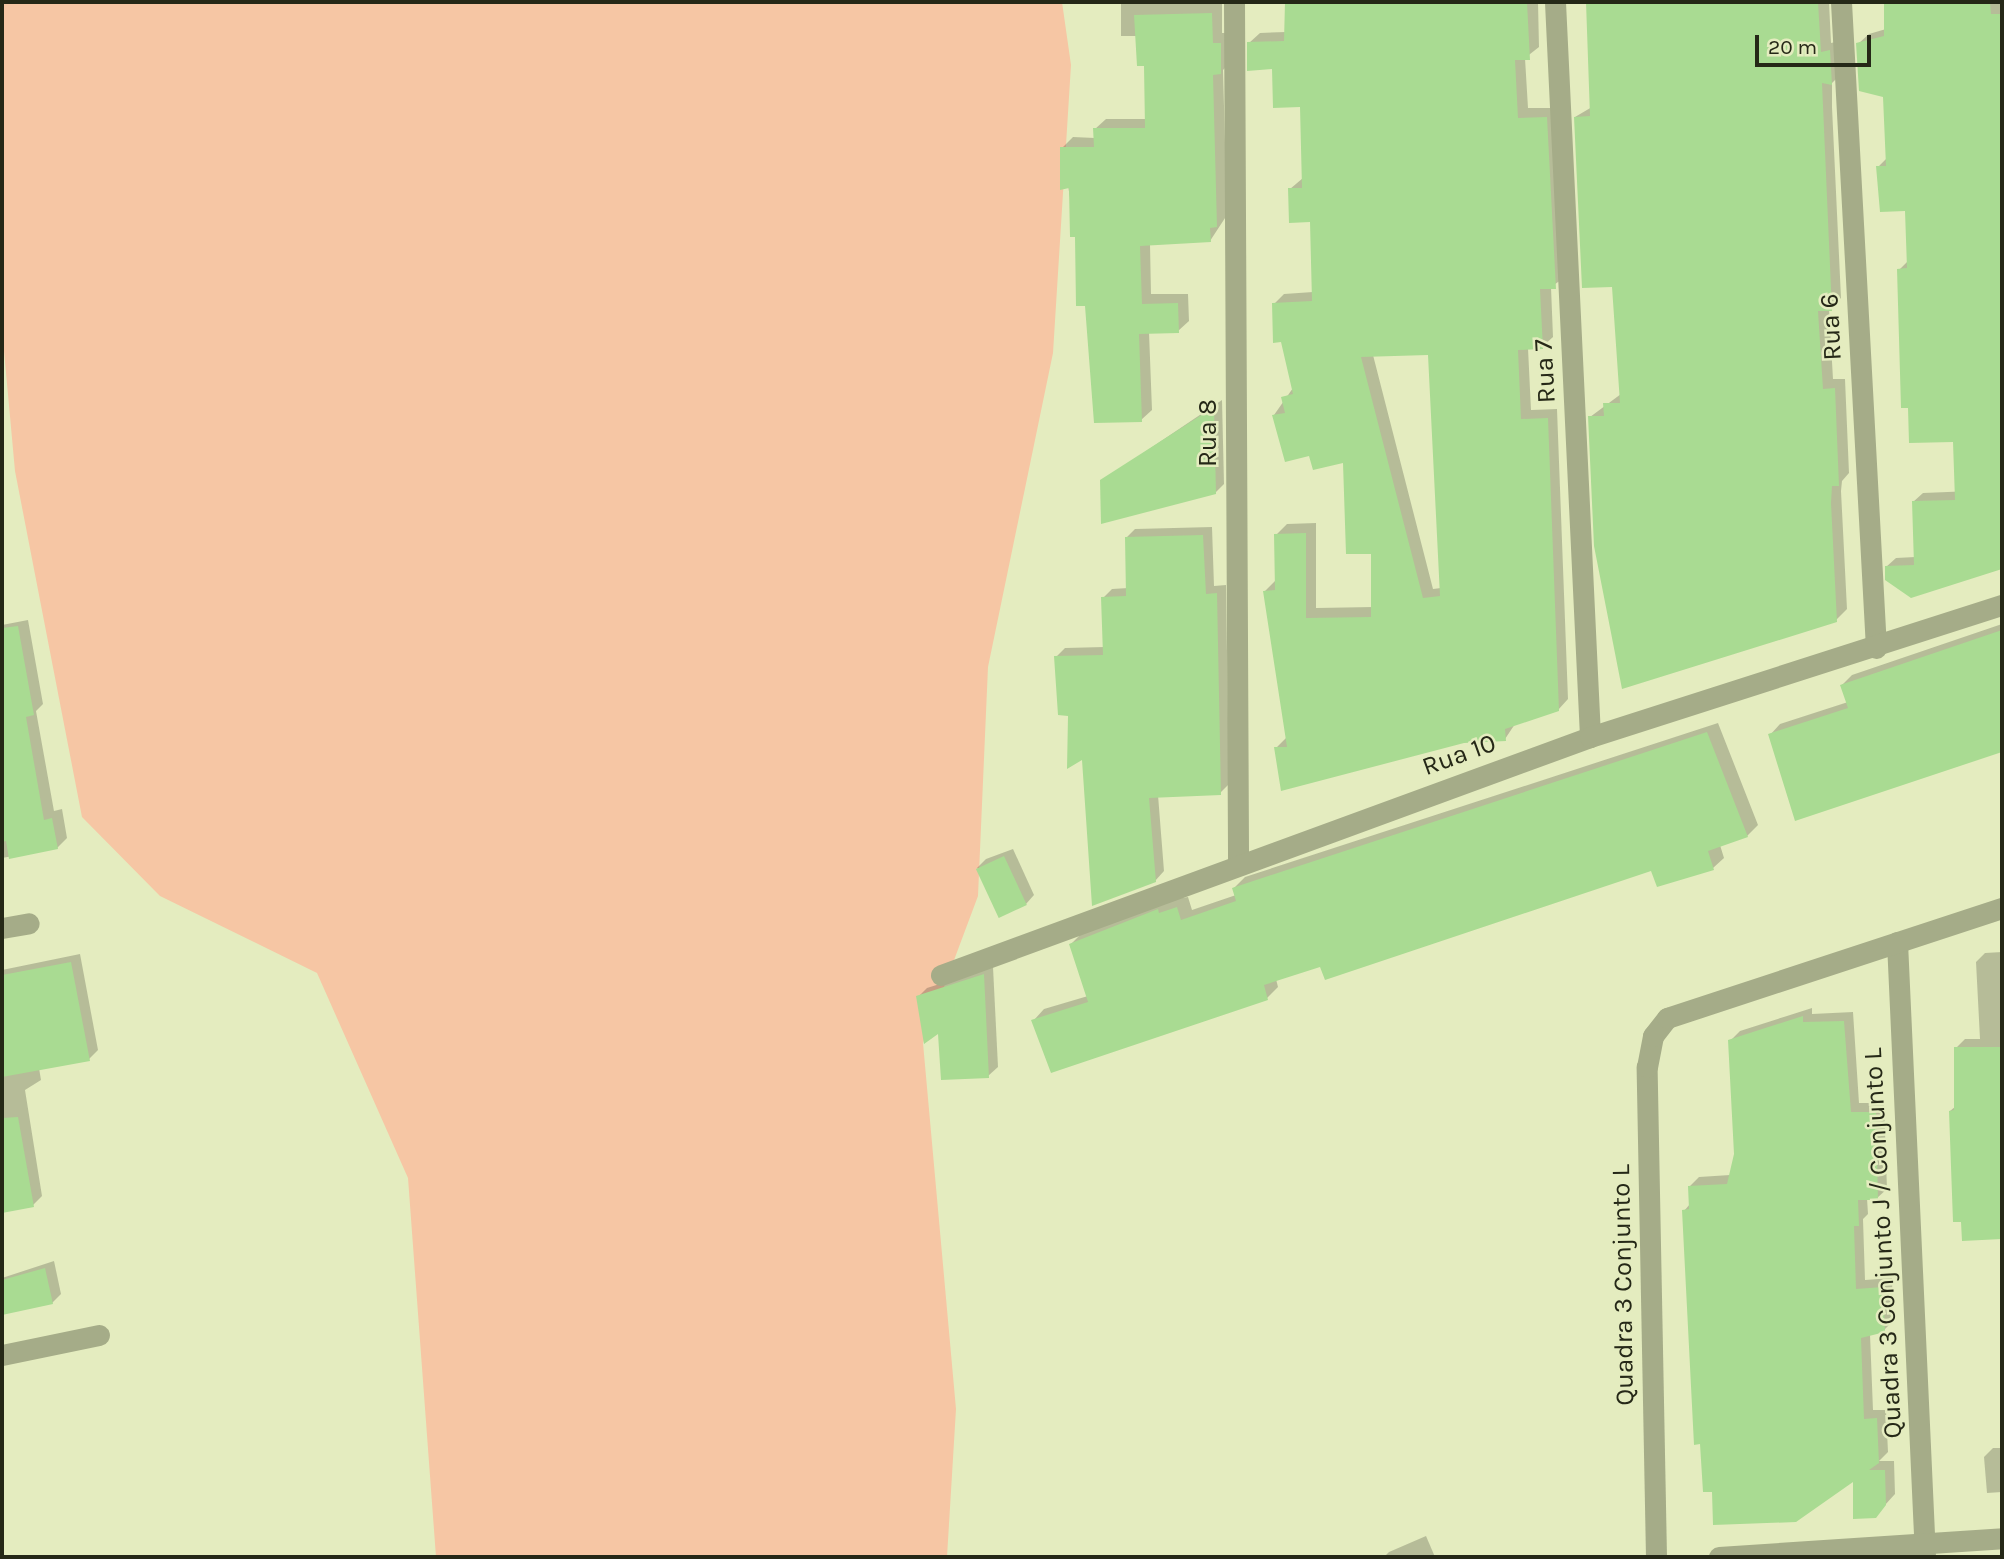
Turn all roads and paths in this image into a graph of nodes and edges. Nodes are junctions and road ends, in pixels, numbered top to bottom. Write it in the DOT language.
graph roads {
  1 [pos="1234,2"];
  2 [pos="1555,2"];
  3 [pos="1841,2"];
  4 [pos="2002,606"];
  5 [pos="1876,648"];
  6 [pos="1590,737"];
  7 [pos="1238,865"];
  8 [pos="2002,908"];
  9 [pos="29,923"];
  10 [pos="2,928"];
  11 [pos="1897,942"];
  12 [pos="941,975"];
  13 [pos="99,1335"];
  14 [pos="2,1355"];
  15 [pos="2002,1538"];
  16 [pos="1925,1549"];
  17 [pos="1656,1557"];
  18 [pos="1718,1557"];
  1 -- 7 [label="street, Rua 8"];
  2 -- 6 [label="street, Rua 7"];
  3 -- 5 [label="street, Rua 6"];
  4 -- 5 [label="street, Rua 10"];
  5 -- 6 [label="street, Rua 10"];
  6 -- 7 [label="street, Rua 10"];
  7 -- 12 [label="street, Rua 10"];
  8 -- 11 [label="street"];
  9 -- 10 [label="street"];
  11 -- 16 [label="street, Quadra 3 Conjunto J / Conjunto L"];
  11 -- 17 [label="street, Quadra 3 Conjunto L"];
  13 -- 14 [label="street"];
  15 -- 16 [label="street"];
  16 -- 18 [label="street"];
}
